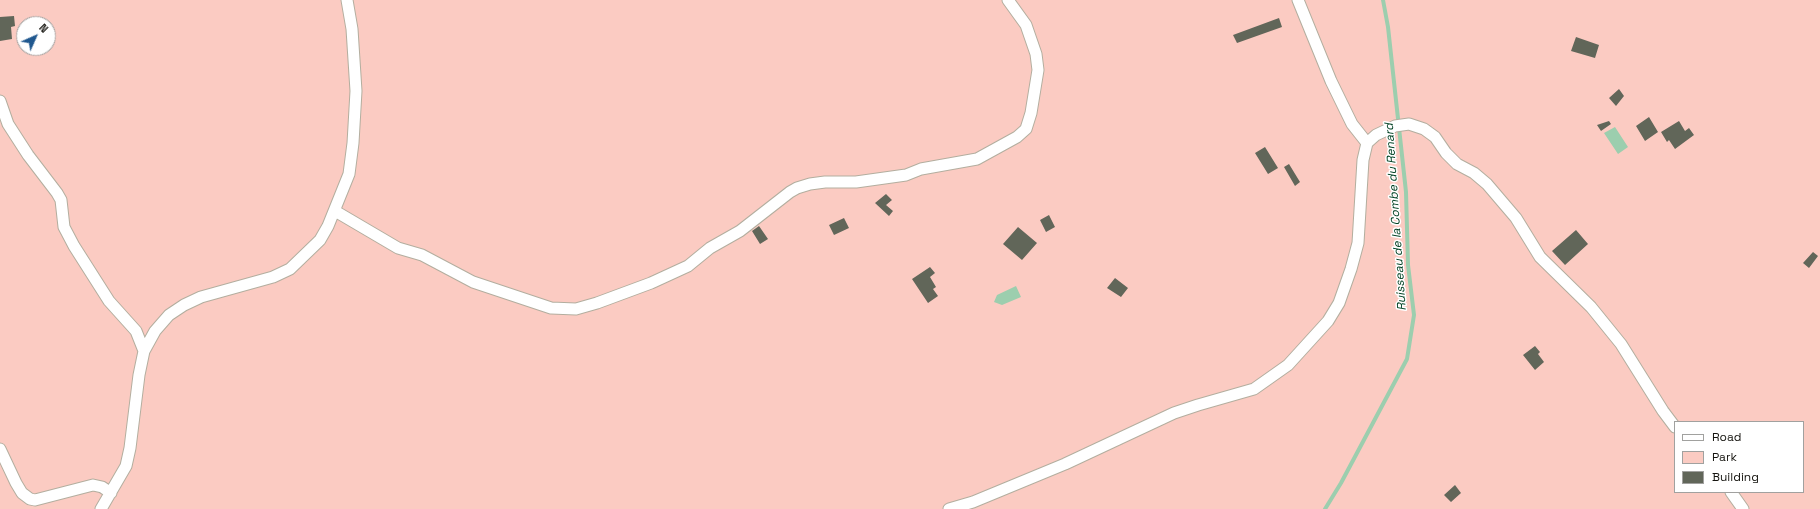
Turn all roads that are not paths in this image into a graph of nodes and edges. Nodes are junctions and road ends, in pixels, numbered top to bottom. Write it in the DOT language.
graph roads {
  1 [pos="347,0"];
  2 [pos="1008,0"];
  3 [pos="1298,0"];
  4 [pos="0,101"];
  5 [pos="1367,143"];
  6 [pos="335,211"];
  7 [pos="144,351"];
  8 [pos="1674,425"];
  9 [pos="0,449"];
  10 [pos="1732,493"];
  11 [pos="112,494"];
  12 [pos="101,509"];
  13 [pos="949,509"];
  14 [pos="1743,509"];
  1 -- 6 [label="street"];
  2 -- 6 [label="street"];
  3 -- 5 [label="street"];
  4 -- 7 [label="street"];
  5 -- 8 [label="street"];
  5 -- 13 [label="street"];
  6 -- 7 [label="street"];
  7 -- 11 [label="street"];
  9 -- 11 [label="street"];
  10 -- 14 [label="street"];
  11 -- 12 [label="street"];
}
